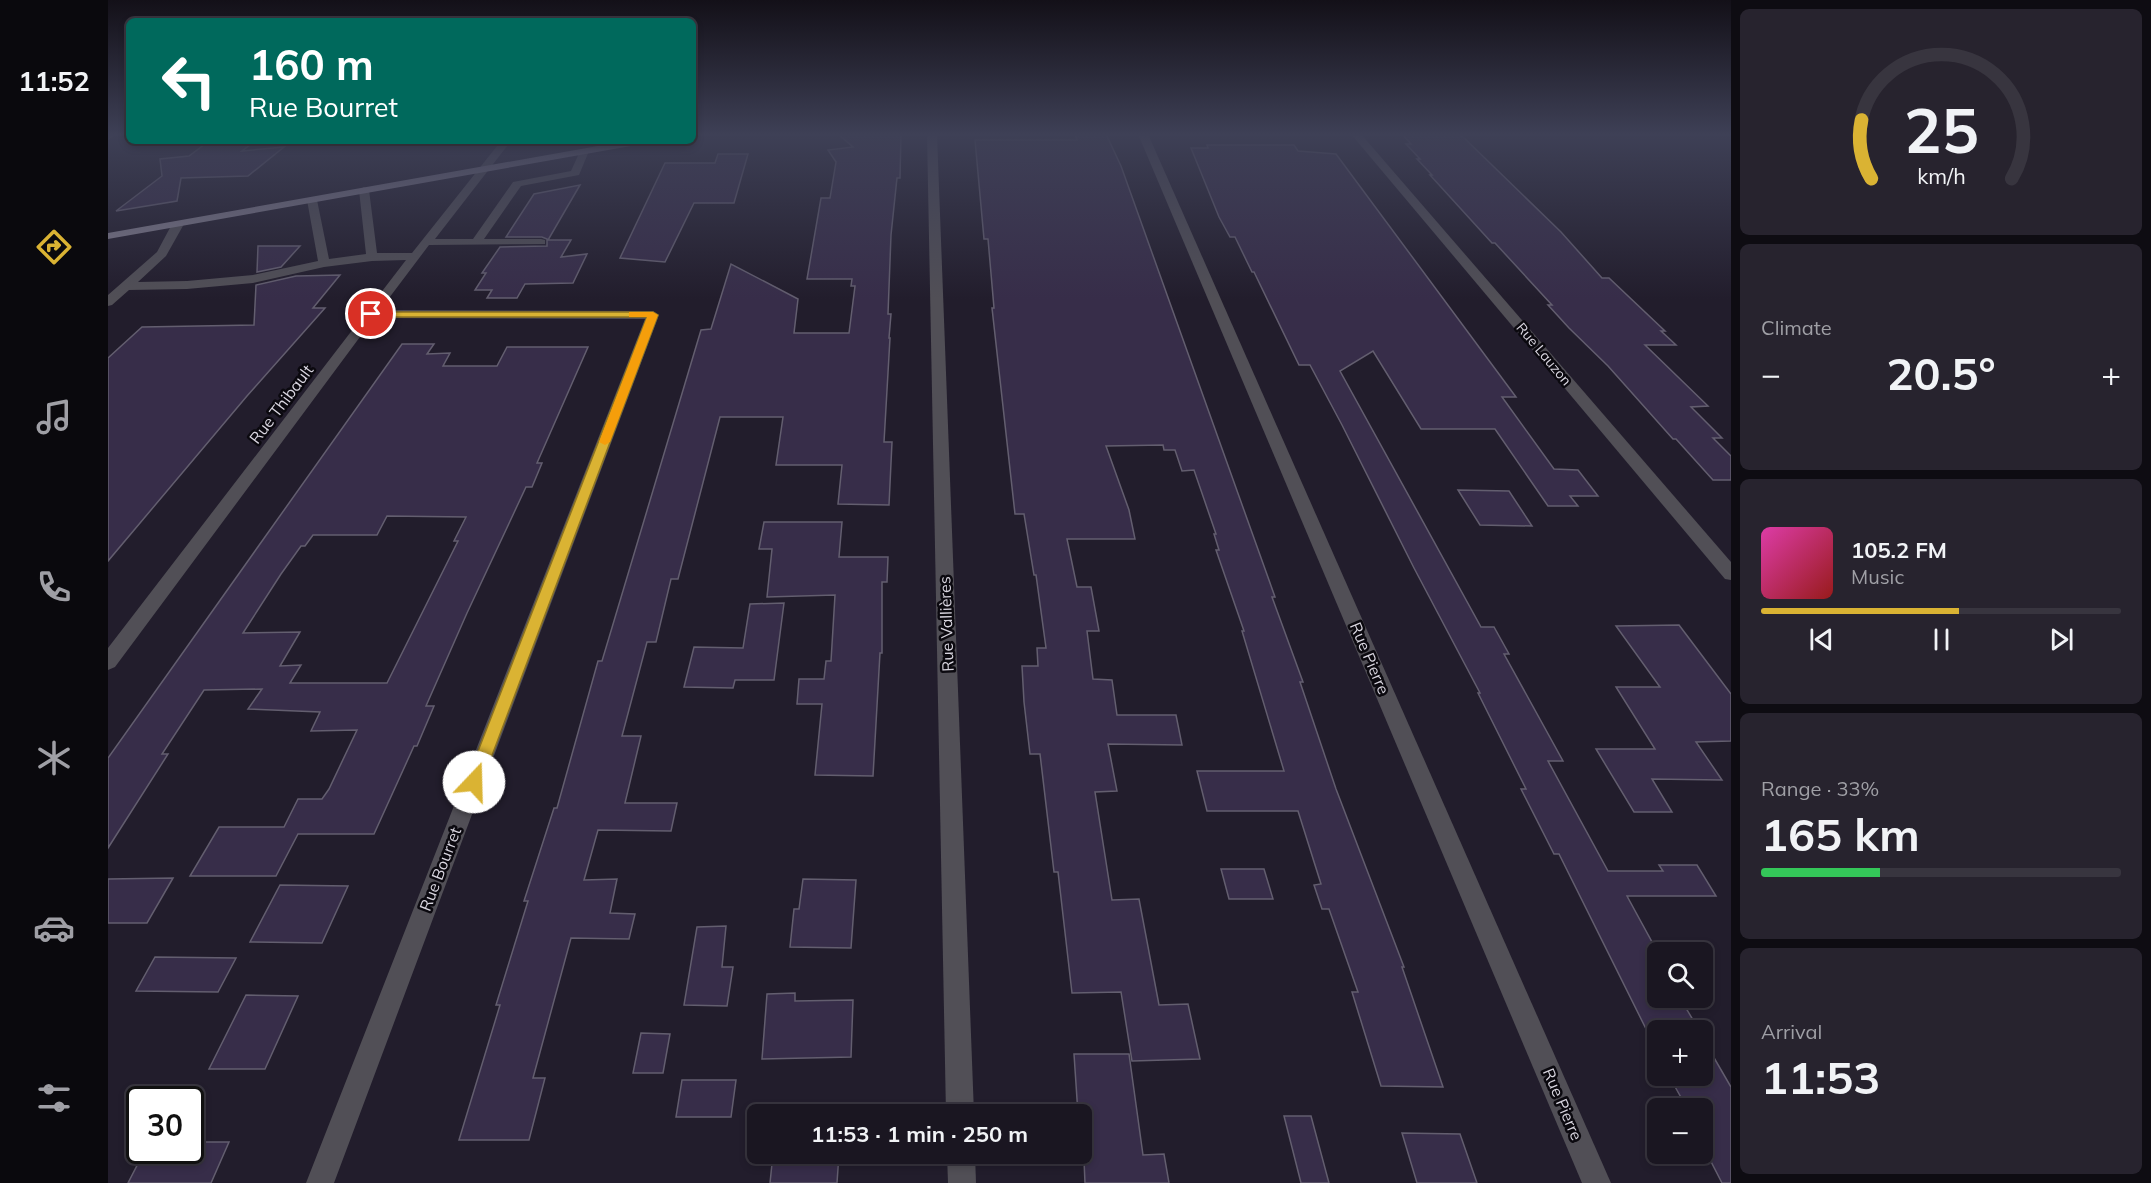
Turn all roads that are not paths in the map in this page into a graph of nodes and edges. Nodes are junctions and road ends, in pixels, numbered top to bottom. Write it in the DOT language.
graph roads {
  1 [pos="369,189"];
  2 [pos="468,189"];
  3 [pos="513,189"];
  4 [pos="934,189"];
  5 [pos="1167,189"];
  6 [pos="1403,189"];
  7 [pos="364,190"];
  8 [pos="312,200"];
  9 [pos="178,224"];
  10 [pos="108,236"];
  11 [pos="426,242"];
  12 [pos="476,242"];
  13 [pos="541,242"];
  14 [pos="416,256"];
  15 [pos="372,257"];
  16 [pos="324,263"];
  17 [pos="126,286"];
  18 [pos="108,302"];
  19 [pos="371,314"];
  20 [pos="1731,574"];
  21 [pos="108,662"];
  22 [pos="960,1104"];
  23 [pos="961,1164"];
  24 [pos="320,1183"];
  25 [pos="962,1183"];
  26 [pos="1597,1183"];
  1 -- 7 [label="main road"];
  2 -- 11 [label="street, Rue Thibault"];
  3 -- 12 [label="street"];
  4 -- 22 [label="street, Rue Vallières"];
  5 -- 26 [label="street, Rue Pierre"];
  6 -- 20 [label="street, Rue Lauzon"];
  7 -- 8 [label="main road"];
  7 -- 15 [label="street"];
  8 -- 9 [label="main road"];
  8 -- 16 [label="street"];
  9 -- 10 [label="main road"];
  9 -- 17 [label="street"];
  11 -- 12 [label="street"];
  11 -- 14 [label="street, Rue Thibault"];
  12 -- 13 [label="street"];
  14 -- 15 [label="street"];
  14 -- 19 [label="street, Rue Thibault"];
  15 -- 16 [label="street"];
  16 -- 17 [label="street"];
  17 -- 18 [label="street"];
  19 -- 21 [label="street, Rue Thibault"];
  19 -- 24 [label="street, Rue Bourret"];
  23 -- 25 [label="street"];
}
